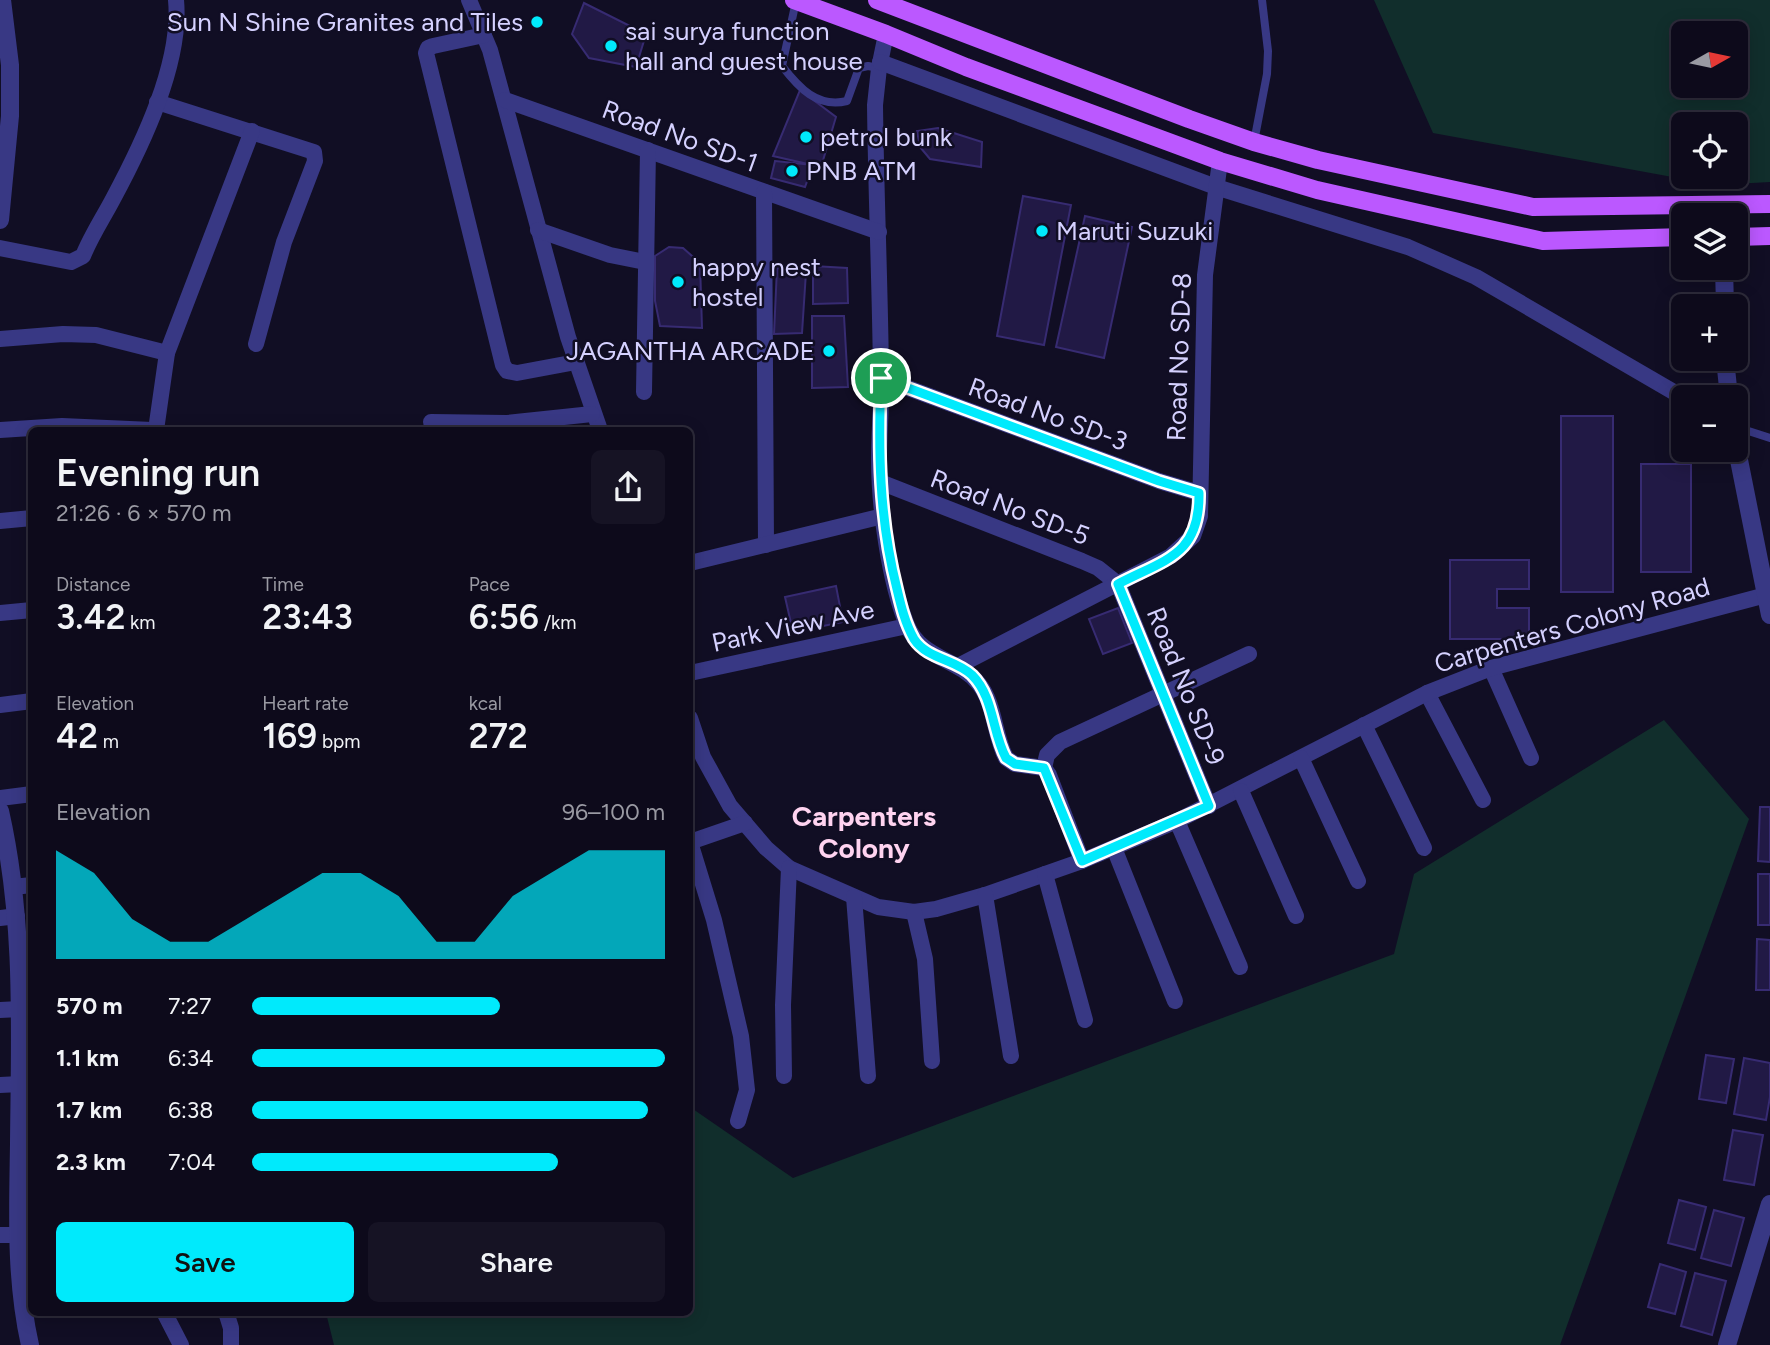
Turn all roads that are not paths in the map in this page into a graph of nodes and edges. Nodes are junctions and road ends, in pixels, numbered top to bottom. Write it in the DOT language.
graph roads {
  1 [pos="2,0"];
  2 [pos="176,0"];
  3 [pos="469,0"];
  4 [pos="877,0"];
  5 [pos="1262,0"];
  6 [pos="795,1"];
  7 [pos="886,34"];
  8 [pos="484,36"];
  9 [pos="879,65"];
  10 [pos="505,100"];
  11 [pos="157,102"];
  12 [pos="251,131"];
  13 [pos="1254,142"];
  14 [pos="648,150"];
  15 [pos="1220,161"];
  16 [pos="1216,187"];
  17 [pos="764,192"];
  18 [pos="1770,204"];
  19 [pos="0,220"];
  20 [pos="538,230"];
  21 [pos="878,232"];
  22 [pos="1770,236"];
  23 [pos="1671,237"];
  24 [pos="1748,237"];
  25 [pos="0,248"];
  26 [pos="645,262"];
  27 [pos="0,339"];
  28 [pos="256,344"];
  29 [pos="167,353"];
  30 [pos="576,362"];
  31 [pos="881,378"];
  32 [pos="1671,390"];
  33 [pos="644,392"];
  34 [pos="592,414"];
  35 [pos="430,422"];
  36 [pos="41,427"];
  37 [pos="85,427"];
  38 [pos="155,427"];
  39 [pos="598,427"];
  40 [pos="28,428"];
  41 [pos="0,429"];
  42 [pos="1748,431"];
  43 [pos="1770,438"];
  44 [pos="1739,462"];
  45 [pos="880,482"];
  46 [pos="1199,493"];
  47 [pos="883,516"];
  48 [pos="28,518"];
  49 [pos="0,521"];
  50 [pos="766,545"];
  51 [pos="693,562"];
  52 [pos="1118,584"];
  53 [pos="1766,595"];
  54 [pos="28,610"];
  55 [pos="0,613"];
  56 [pos="1770,615"];
  57 [pos="907,626"];
  58 [pos="1249,654"];
  59 [pos="958,666"];
  60 [pos="1491,668"];
  61 [pos="693,672"];
  62 [pos="1427,692"];
  63 [pos="1164,695"];
  64 [pos="28,702"];
  65 [pos="0,705"];
  66 [pos="1364,725"];
  67 [pos="693,738"];
  68 [pos="1301,758"];
  69 [pos="1531,758"];
  70 [pos="696,759"];
  71 [pos="1044,768"];
  72 [pos="1241,791"];
  73 [pos="28,794"];
  74 [pos="0,798"];
  75 [pos="1483,800"];
  76 [pos="1209,806"];
  77 [pos="0,811"];
  78 [pos="1177,821"];
  79 [pos="745,823"];
  80 [pos="693,841"];
  81 [pos="4,844"];
  82 [pos="1114,848"];
  83 [pos="1424,848"];
  84 [pos="693,852"];
  85 [pos="1082,861"];
  86 [pos="789,868"];
  87 [pos="1045,874"];
  88 [pos="1358,881"];
  89 [pos="28,885"];
  90 [pos="13,887"];
  91 [pos="985,895"];
  92 [pos="854,897"];
  93 [pos="914,912"];
  94 [pos="1296,916"];
  95 [pos="9,917"];
  96 [pos="1240,968"];
  97 [pos="26,972"];
  98 [pos="1175,1001"];
  99 [pos="20,1009"];
  100 [pos="0,1010"];
  101 [pos="1085,1020"];
  102 [pos="1011,1056"];
  103 [pos="26,1059"];
  104 [pos="932,1061"];
  105 [pos="785,1076"];
  106 [pos="868,1076"];
  107 [pos="20,1084"];
  108 [pos="0,1085"];
  109 [pos="738,1121"];
  110 [pos="25,1138"];
  111 [pos="1770,1204"];
  112 [pos="9,1235"];
  113 [pos="166,1316"];
  114 [pos="227,1316"];
  115 [pos="30,1345"];
  116 [pos="181,1345"];
  117 [pos="231,1345"];
  118 [pos="1727,1345"];
  1 -- 19 [label="street"];
  2 -- 11 [label="street"];
  3 -- 8 [label="street"];
  4 -- 13 [label="main road"];
  5 -- 13 [label="lane"];
  6 -- 7 [label="main road"];
  6 -- 9 [label="lane"];
  7 -- 9 [label="street"];
  7 -- 15 [label="main road"];
  8 -- 10 [label="street"];
  8 -- 30 [label="street"];
  9 -- 16 [label="street"];
  9 -- 21 [label="street"];
  10 -- 14 [label="street, Road No SD-1"];
  10 -- 20 [label="street"];
  11 -- 12 [label="street"];
  11 -- 25 [label="street"];
  12 -- 28 [label="street"];
  12 -- 29 [label="street"];
  13 -- 18 [label="main road"];
  14 -- 17 [label="street, Road No SD-1"];
  14 -- 26 [label="street"];
  15 -- 16 [label="street, Road No SD-8"];
  15 -- 23 [label="main road"];
  16 -- 32 [label="street"];
  16 -- 46 [label="street, Road No SD-8"];
  17 -- 21 [label="street, Road No SD-1"];
  17 -- 50 [label="street"];
  20 -- 26 [label="street"];
  20 -- 30 [label="street"];
  21 -- 31 [label="street"];
  22 -- 24 [label="main road"];
  26 -- 33 [label="street"];
  27 -- 29 [label="street"];
  29 -- 38 [label="street"];
  30 -- 34 [label="street"];
  31 -- 45 [label="street"];
  31 -- 46 [label="street, Road No SD-3"];
  34 -- 35 [label="street"];
  34 -- 39 [label="street"];
  36 -- 37 [label="street"];
  40 -- 41 [label="street"];
  42 -- 43 [label="lane"];
  44 -- 53 [label="street"];
  45 -- 47 [label="street"];
  45 -- 52 [label="street, Road No SD-5"];
  46 -- 52 [label="street, Road No SD-8"];
  47 -- 50 [label="street"];
  47 -- 57 [label="street"];
  48 -- 49 [label="street"];
  50 -- 51 [label="street"];
  52 -- 59 [label="street, Road No SD-8"];
  52 -- 63 [label="street, Road No SD-9"];
  53 -- 56 [label="street"];
  53 -- 60 [label="street, Carpenters Colony Road"];
  54 -- 55 [label="street"];
  57 -- 59 [label="street"];
  57 -- 61 [label="street, Park View Ave"];
  58 -- 63 [label="street"];
  59 -- 71 [label="street"];
  60 -- 62 [label="street, Carpenters Colony Road"];
  60 -- 69 [label="street"];
  62 -- 66 [label="street, Carpenters Colony Road"];
  62 -- 75 [label="street"];
  63 -- 71 [label="street"];
  63 -- 76 [label="street, Road No SD-9"];
  64 -- 65 [label="street"];
  66 -- 68 [label="street, Carpenters Colony Road"];
  66 -- 83 [label="street"];
  67 -- 70 [label="street, Carpenters Colony Road"];
  68 -- 72 [label="street, Carpenters Colony Road"];
  68 -- 88 [label="street"];
  70 -- 79 [label="street, Carpenters Colony Road"];
  71 -- 85 [label="street"];
  72 -- 76 [label="street, Carpenters Colony Road"];
  72 -- 94 [label="street"];
  73 -- 74 [label="street"];
  76 -- 78 [label="street, Carpenters Colony Road"];
  77 -- 81 [label="street"];
  78 -- 82 [label="street, Carpenters Colony Road"];
  78 -- 96 [label="street"];
  79 -- 80 [label="street"];
  79 -- 86 [label="street, Carpenters Colony Road"];
  81 -- 90 [label="street"];
  82 -- 85 [label="street, Carpenters Colony Road"];
  82 -- 98 [label="street"];
  84 -- 109 [label="street"];
  85 -- 87 [label="street, Carpenters Colony Road"];
  86 -- 92 [label="street, Carpenters Colony Road"];
  86 -- 105 [label="street"];
  87 -- 91 [label="street, Carpenters Colony Road"];
  87 -- 101 [label="street"];
  89 -- 90 [label="street"];
  90 -- 95 [label="street"];
  91 -- 93 [label="street, Carpenters Colony Road"];
  91 -- 102 [label="street"];
  92 -- 93 [label="street, Carpenters Colony Road"];
  92 -- 106 [label="street"];
  93 -- 104 [label="street"];
  95 -- 97 [label="street"];
  97 -- 99 [label="street"];
  99 -- 100 [label="street"];
  99 -- 103 [label="street"];
  103 -- 107 [label="street"];
  107 -- 108 [label="street"];
  107 -- 110 [label="street"];
  110 -- 112 [label="street"];
  111 -- 118 [label="street"];
  112 -- 115 [label="street"];
  113 -- 116 [label="street"];
  114 -- 117 [label="street"];
}
